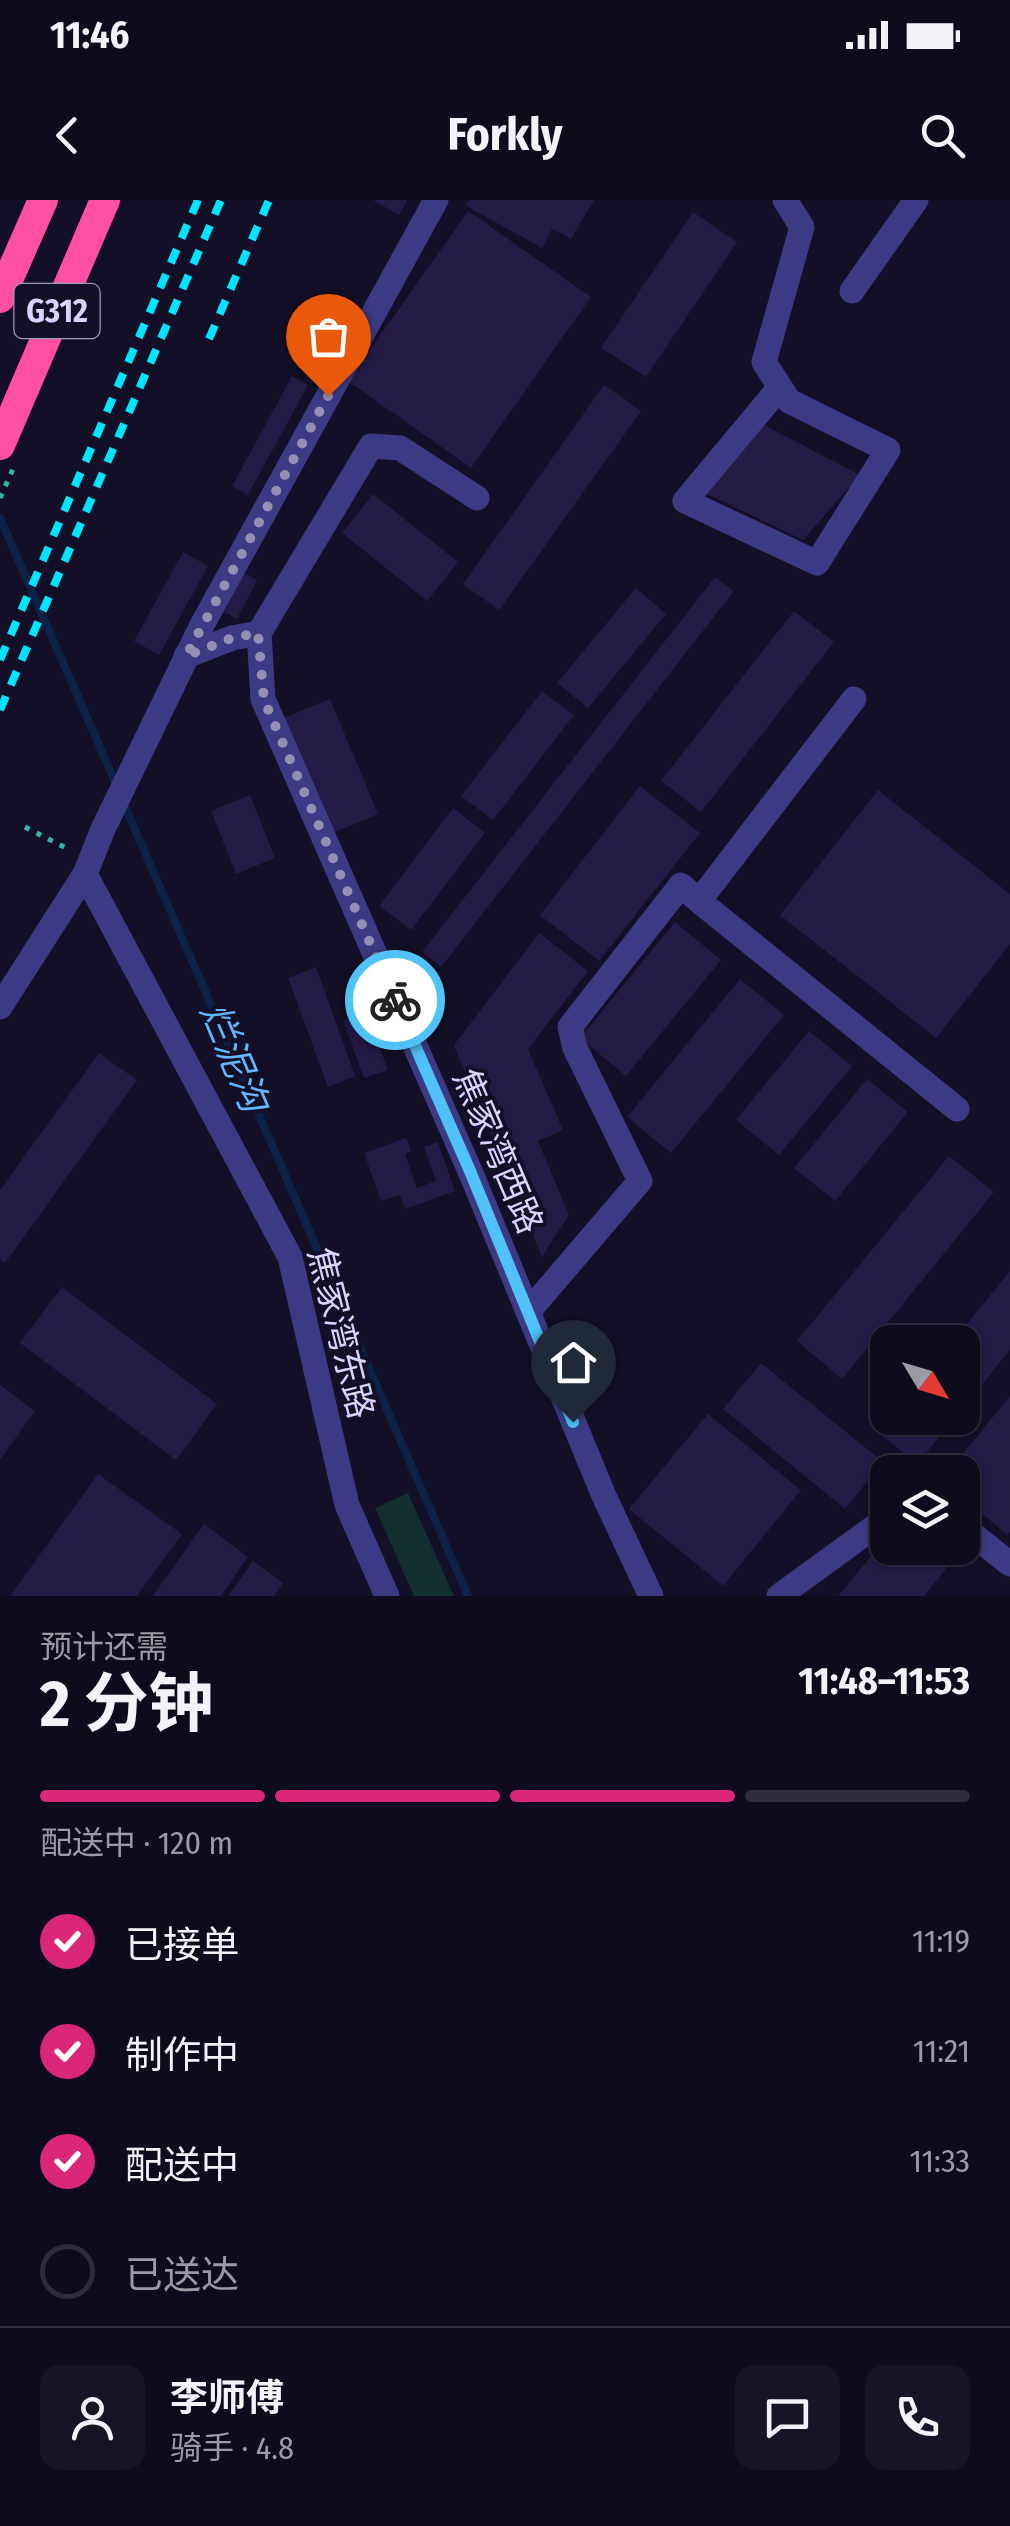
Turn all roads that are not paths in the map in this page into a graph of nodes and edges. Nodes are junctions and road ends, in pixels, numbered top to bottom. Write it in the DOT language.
graph roads {
  1 [pos="43,200"];
  2 [pos="105,200"];
  3 [pos="436,200"];
  4 [pos="784,200"];
  5 [pos="916,200"];
  6 [pos="852,291"];
  7 [pos="0,298"];
  8 [pos="780,387"];
  9 [pos="9,440"];
  10 [pos="477,498"];
  11 [pos="258,633"];
  12 [pos="186,656"];
  13 [pos="854,699"];
  14 [pos="88,867"];
  15 [pos="699,901"];
  16 [pos="0,1007"];
  17 [pos="956,1109"];
  18 [pos="528,1312"];
  19 [pos="870,1530"];
  20 [pos="980,1540"];
  21 [pos="1010,1564"];
  22 [pos="388,1596"];
  23 [pos="650,1596"];
  24 [pos="779,1596"];
  1 -- 7 [label="highway, G312"];
  2 -- 9 [label="highway, G312"];
  3 -- 12 [label="street"];
  4 -- 8 [label="street"];
  5 -- 6 [label="street"];
  8 -- 8 [label="street"];
  10 -- 11 [label="street"];
  11 -- 12 [label="street"];
  11 -- 18 [label="street, 焦家湾西路"];
  12 -- 14 [label="street"];
  13 -- 15 [label="street"];
  14 -- 16 [label="street"];
  14 -- 22 [label="street, 焦家湾东路"];
  15 -- 17 [label="street"];
  15 -- 18 [label="street"];
  18 -- 23 [label="street, 焦家湾西路"];
  19 -- 24 [label="street"];
  20 -- 21 [label="street"];
}
